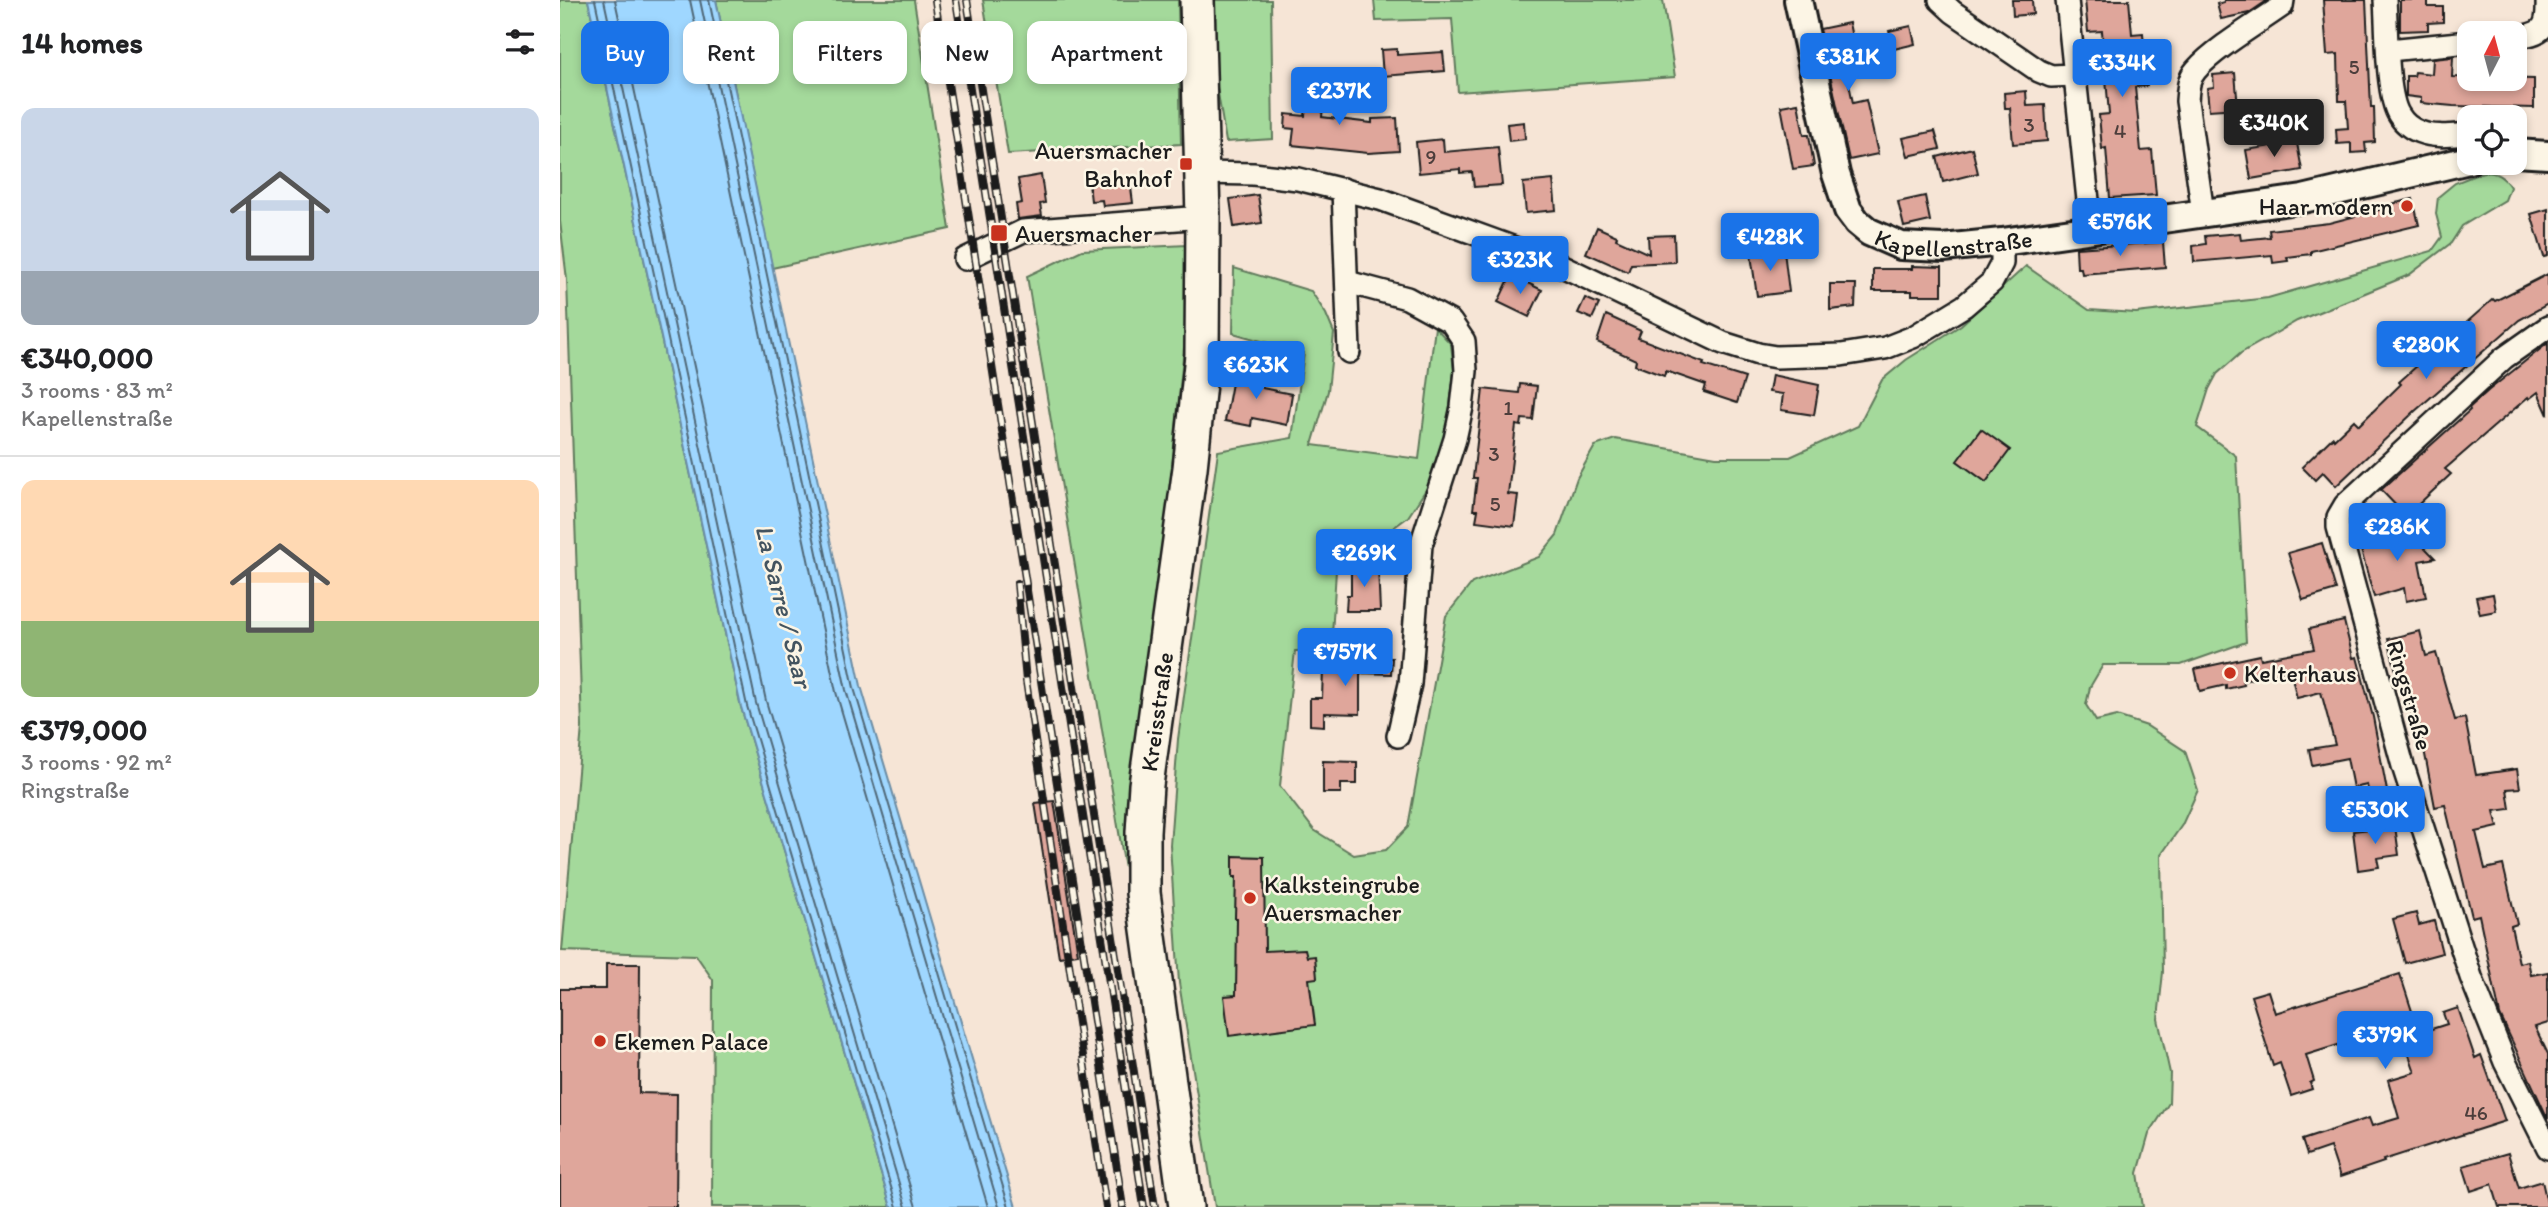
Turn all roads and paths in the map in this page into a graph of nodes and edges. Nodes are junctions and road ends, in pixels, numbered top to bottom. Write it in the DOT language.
graph roads {
  1 [pos="1197,0"];
  2 [pos="1798,0"];
  3 [pos="1940,0"];
  4 [pos="2067,0"];
  5 [pos="2283,0"];
  6 [pos="2385,0"];
  7 [pos="2547,0"];
  8 [pos="2527,36"];
  9 [pos="2457,43"];
  10 [pos="2389,50"];
  11 [pos="2074,75"];
  12 [pos="2457,134"];
  13 [pos="2457,163"];
  14 [pos="1202,173"];
  15 [pos="1343,189"];
  16 [pos="2203,214"];
  17 [pos="1203,217"];
  18 [pos="2091,229"];
  19 [pos="2002,242"];
  20 [pos="965,259"];
  21 [pos="1347,282"];
  22 [pos="2548,327"];
  23 [pos="1349,352"];
  24 [pos="1398,736"];
  25 [pos="2548,1148"];
  26 [pos="1186,1207"];
  1 -- 14 [label="main road, Kreisstraße"];
  2 -- 19 [label="street, Kapellenstraße"];
  3 -- 11 [label="street"];
  4 -- 11 [label="street"];
  5 -- 16 [label="street"];
  6 -- 10 [label="street"];
  7 -- 8 [label="street"];
  9 -- 10 [label="street"];
  10 -- 12 [label="street"];
  11 -- 18 [label="street"];
  13 -- 16 [label="street, Kapellenstraße"];
  14 -- 15 [label="street"];
  14 -- 17 [label="main road, Kreisstraße"];
  15 -- 19 [label="street"];
  15 -- 21 [label="street"];
  16 -- 18 [label="street, Kapellenstraße"];
  17 -- 20 [label="street"];
  17 -- 26 [label="main road, Kreisstraße"];
  18 -- 19 [label="street, Kapellenstraße"];
  21 -- 23 [label="street"];
  21 -- 24 [label="street"];
  22 -- 25 [label="street, Ringstraße"];
}
